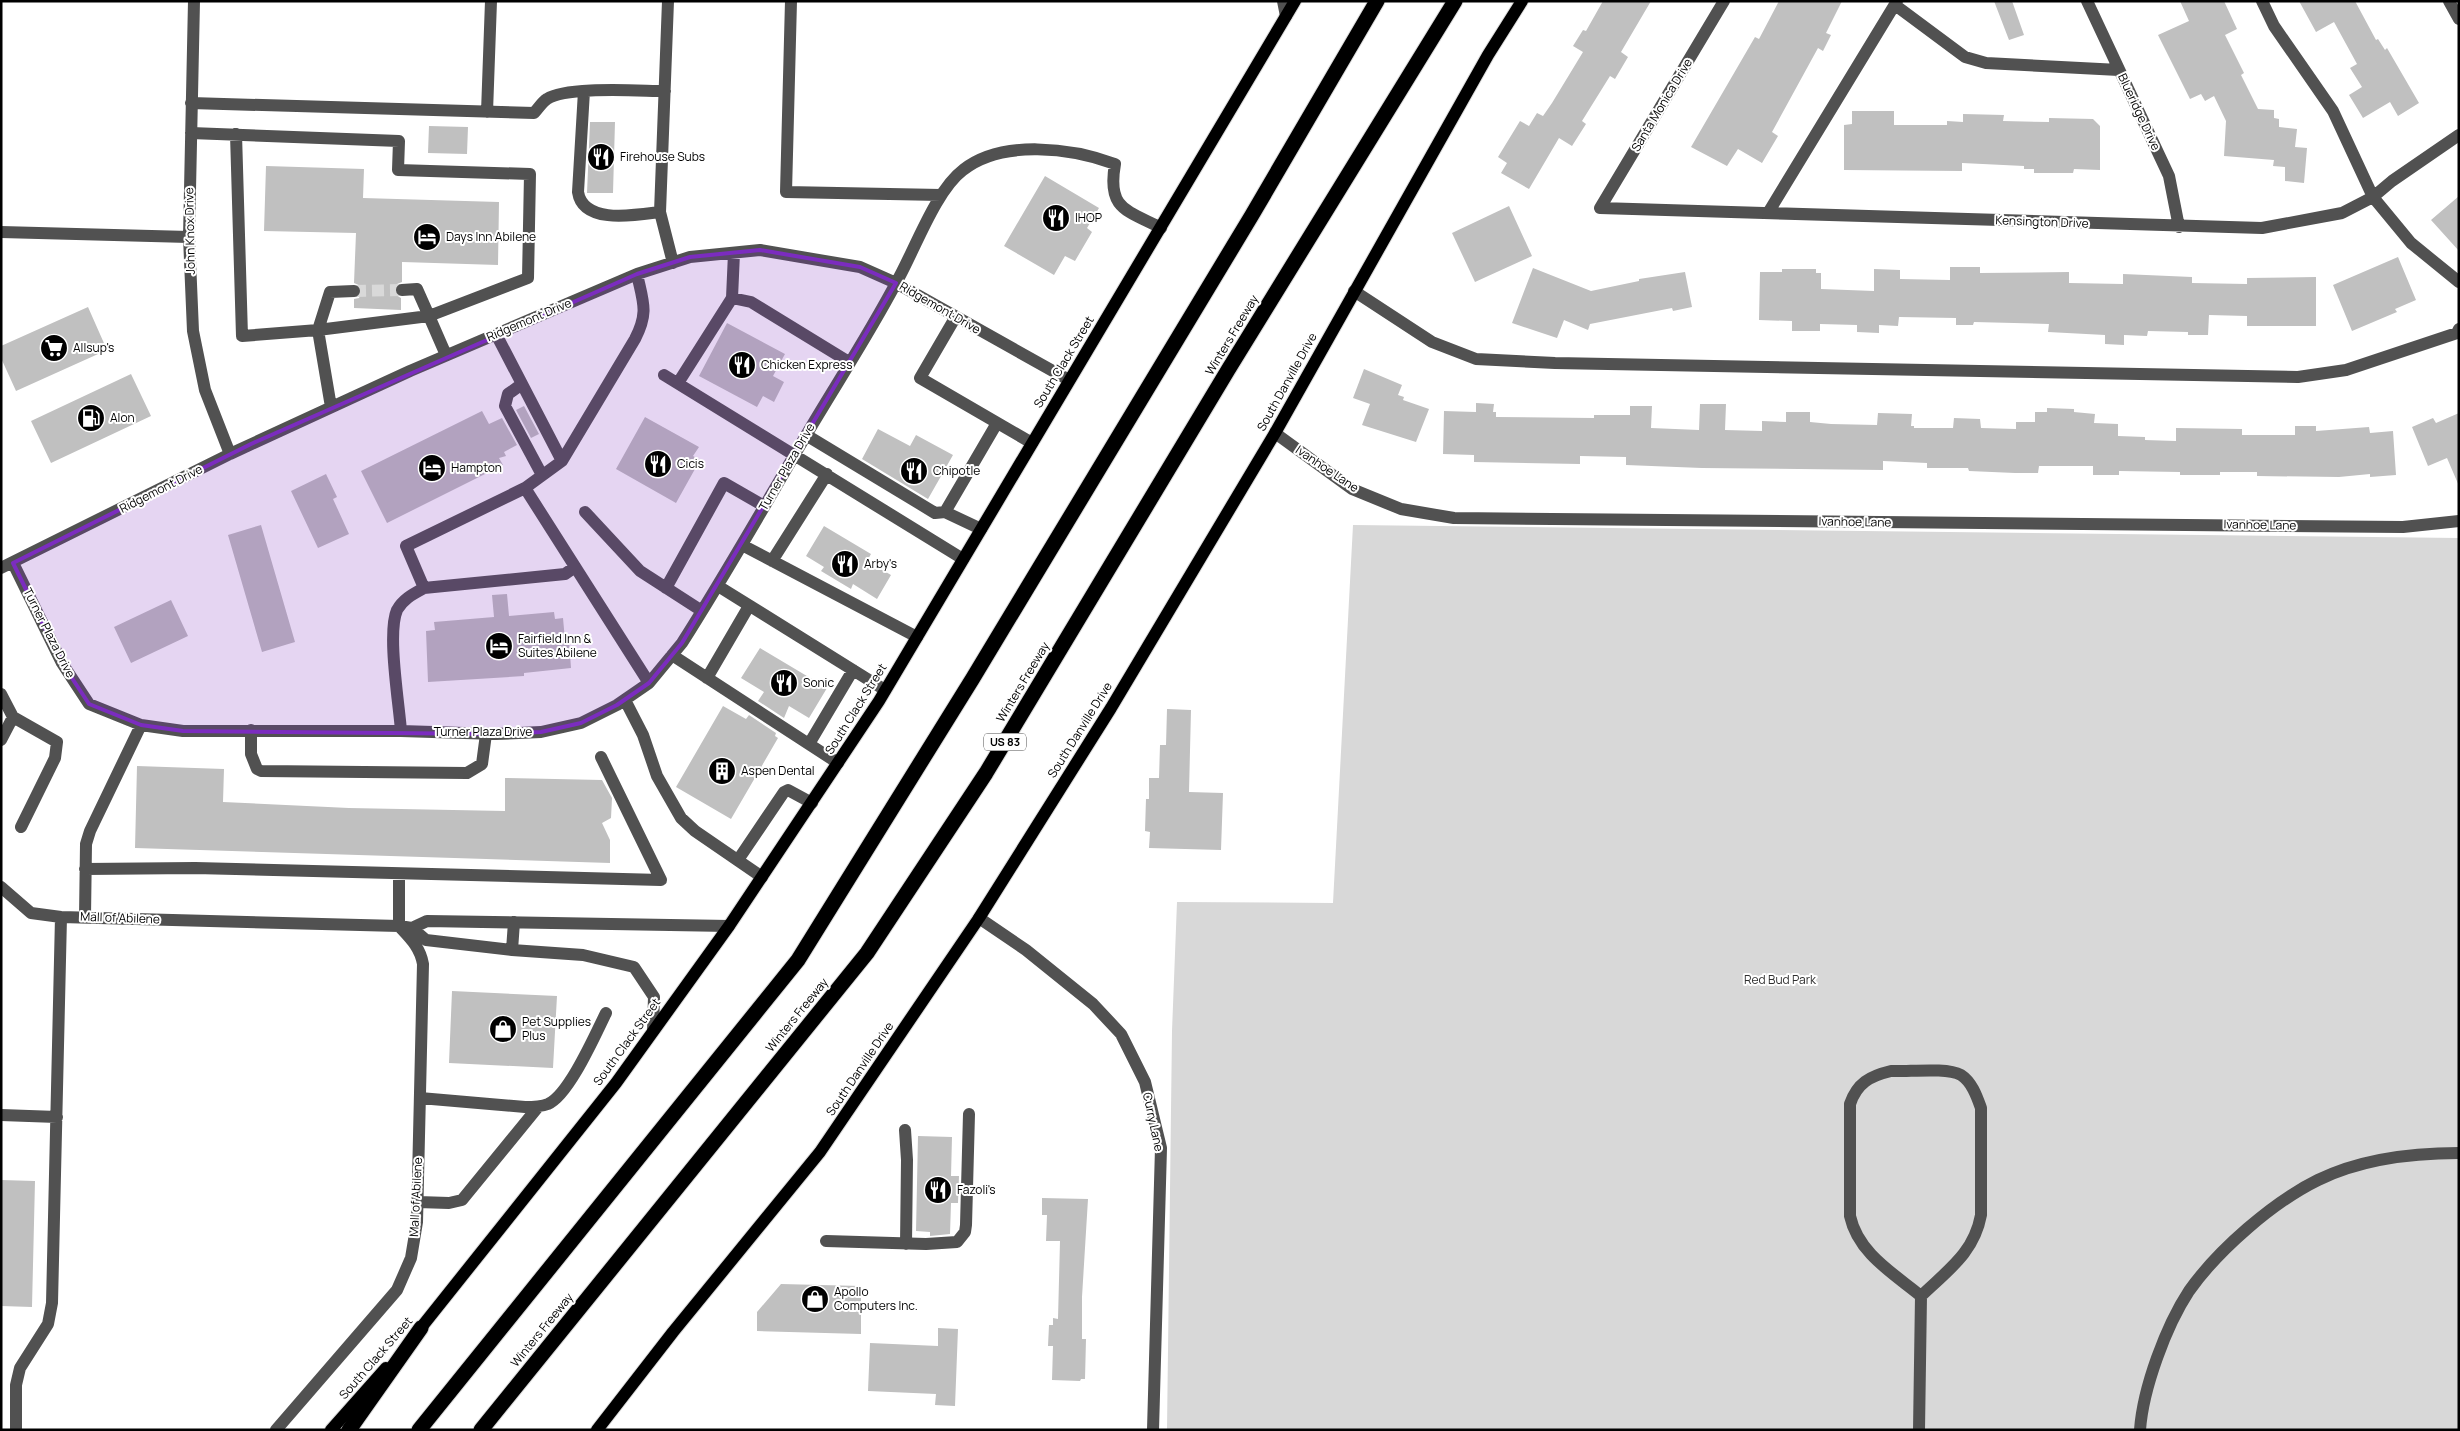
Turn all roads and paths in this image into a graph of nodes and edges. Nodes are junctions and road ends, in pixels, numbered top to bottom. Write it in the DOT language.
graph roads {
  1 [pos="194,1"];
  2 [pos="491,1"];
  3 [pos="668,1"];
  4 [pos="791,1"];
  5 [pos="1284,1"];
  6 [pos="1295,1"];
  7 [pos="1378,1"];
  8 [pos="1455,1"];
  9 [pos="1522,1"];
  10 [pos="1724,1"];
  11 [pos="2087,1"];
  12 [pos="2262,1"];
  13 [pos="2449,1"];
  14 [pos="1896,3"];
  15 [pos="1286,16"];
  16 [pos="2459,18"];
  17 [pos="2119,70"];
  18 [pos="584,91"];
  19 [pos="664,91"];
  20 [pos="191,103"];
  21 [pos="487,112"];
  22 [pos="191,133"];
  23 [pos="236,134"];
  24 [pos="2459,135"];
  25 [pos="942,194"];
  26 [pos="2373,197"];
  27 [pos="1600,208"];
  28 [pos="660,212"];
  29 [pos="1768,213"];
  30 [pos="2179,227"];
  31 [pos="1161,228"];
  32 [pos="1,232"];
  33 [pos="189,237"];
  34 [pos="734,253"];
  35 [pos="673,263"];
  36 [pos="637,274"];
  37 [pos="2459,282"];
  38 [pos="896,283"];
  39 [pos="402,290"];
  40 [pos="354,291"];
  41 [pos="1354,291"];
  42 [pos="732,298"];
  43 [pos="429,316"];
  44 [pos="955,318"];
  45 [pos="2459,329"];
  46 [pos="318,330"];
  47 [pos="496,334"];
  48 [pos="446,356"];
  49 [pos="849,362"];
  50 [pos="664,375"];
  51 [pos="1070,380"];
  52 [pos="678,383"];
  53 [pos="522,384"];
  54 [pos="331,407"];
  55 [pos="997,423"];
  56 [pos="1275,433"];
  57 [pos="806,435"];
  58 [pos="1032,443"];
  59 [pos="230,454"];
  60 [pos="795,455"];
  61 [pos="562,461"];
  62 [pos="827,474"];
  63 [pos="542,475"];
  64 [pos="525,488"];
  65 [pos="764,506"];
  66 [pos="585,512"];
  67 [pos="945,512"];
  68 [pos="2459,521"];
  69 [pos="980,529"];
  70 [pos="742,545"];
  71 [pos="963,559"];
  72 [pos="772,561"];
  73 [pos="7,565"];
  74 [pos="575,567"];
  75 [pos="718,586"];
  76 [pos="424,588"];
  77 [pos="666,588"];
  78 [pos="749,606"];
  79 [pos="702,611"];
  80 [pos="917,637"];
  81 [pos="672,655"];
  82 [pos="853,670"];
  83 [pos="707,678"];
  84 [pos="649,683"];
  85 [pos="886,690"];
  86 [pos="1,694"];
  87 [pos="625,700"];
  88 [pos="13,717"];
  89 [pos="141,725"];
  90 [pos="251,730"];
  91 [pos="401,731"];
  92 [pos="486,734"];
  93 [pos="1,740"];
  94 [pos="809,744"];
  95 [pos="601,757"];
  96 [pos="838,763"];
  97 [pos="812,803"];
  98 [pos="20,827"];
  99 [pos="738,860"];
  100 [pos="85,870"];
  101 [pos="399,874"];
  102 [pos="762,877"];
  103 [pos="1,887"];
  104 [pos="61,917"];
  105 [pos="85,917"];
  106 [pos="979,918"];
  107 [pos="514,922"];
  108 [pos="399,926"];
  109 [pos="729,926"];
  110 [pos="412,928"];
  111 [pos="512,950"];
  112 [pos="606,1013"];
  113 [pos="653,1032"];
  114 [pos="420,1098"];
  115 [pos="538,1107"];
  116 [pos="969,1114"];
  117 [pos="1,1115"];
  118 [pos="57,1117"];
  119 [pos="904,1130"];
  120 [pos="2459,1153"];
  121 [pos="418,1202"];
  122 [pos="826,1241"];
  123 [pos="906,1244"];
  124 [pos="1921,1296"];
  125 [pos="421,1328"];
  126 [pos="16,1430"];
  127 [pos="276,1430"];
  128 [pos="331,1430"];
  129 [pos="349,1430"];
  130 [pos="419,1430"];
  131 [pos="481,1430"];
  132 [pos="597,1430"];
  133 [pos="1153,1430"];
  134 [pos="1918,1430"];
  135 [pos="2140,1430"];
  1 -- 20 [label="street, John Knox Drive"];
  2 -- 21 [label="street"];
  3 -- 19 [label="street"];
  4 -- 25 [label="street"];
  5 -- 15 [label="street"];
  6 -- 15 [label="main road, South Clack Street"];
  7 -- 130 [label="highway"];
  8 -- 131 [label="highway, Winters Freeway / US 83"];
  9 -- 41 [label="main road, South Danville Drive"];
  10 -- 27 [label="street, Santa Monica Drive"];
  11 -- 17 [label="street, Blueridge Drive"];
  12 -- 26 [label="street"];
  13 -- 16 [label="street"];
  14 -- 17 [label="street"];
  14 -- 29 [label="street"];
  15 -- 31 [label="main road, South Clack Street"];
  17 -- 30 [label="street, Blueridge Drive"];
  18 -- 19 [label="street"];
  18 -- 21 [label="street"];
  18 -- 28 [label="street"];
  19 -- 28 [label="street"];
  20 -- 21 [label="street"];
  20 -- 22 [label="street, John Knox Drive"];
  22 -- 23 [label="street"];
  22 -- 33 [label="street, John Knox Drive"];
  23 -- 43 [label="street"];
  23 -- 46 [label="street"];
  24 -- 26 [label="street, Kensington Drive"];
  25 -- 31 [label="street, Turner Plaza Drive"];
  25 -- 38 [label="street, Turner Plaza Drive"];
  26 -- 30 [label="street, Kensington Drive"];
  26 -- 37 [label="street"];
  27 -- 29 [label="street, Kensington Drive"];
  28 -- 35 [label="street"];
  29 -- 30 [label="street, Kensington Drive"];
  31 -- 51 [label="main road, South Clack Street"];
  32 -- 33 [label="street"];
  33 -- 59 [label="street, John Knox Drive"];
  34 -- 35 [label="street, Ridgemont Drive"];
  34 -- 38 [label="street, Ridgemont Drive"];
  34 -- 42 [label="street"];
  35 -- 36 [label="street, Ridgemont Drive"];
  36 -- 47 [label="street, Ridgemont Drive"];
  36 -- 61 [label="street"];
  38 -- 44 [label="street, Ridgemont Drive"];
  38 -- 49 [label="street, Turner Plaza Drive"];
  39 -- 43 [label="street"];
  40 -- 46 [label="street"];
  41 -- 45 [label="street"];
  41 -- 56 [label="main road, South Danville Drive"];
  42 -- 49 [label="street"];
  42 -- 52 [label="street"];
  43 -- 46 [label="street"];
  43 -- 48 [label="street"];
  44 -- 51 [label="street, Ridgemont Drive"];
  44 -- 55 [label="street"];
  46 -- 54 [label="street"];
  47 -- 48 [label="street, Ridgemont Drive"];
  47 -- 53 [label="street"];
  48 -- 54 [label="street, Ridgemont Drive"];
  49 -- 57 [label="street, Turner Plaza Drive"];
  50 -- 52 [label="street"];
  51 -- 58 [label="main road, South Clack Street"];
  52 -- 60 [label="street"];
  53 -- 61 [label="street"];
  53 -- 63 [label="street"];
  54 -- 59 [label="street, Ridgemont Drive"];
  55 -- 58 [label="street"];
  55 -- 67 [label="street"];
  56 -- 68 [label="street, Ivanhoe Lane"];
  56 -- 106 [label="main road, South Danville Drive"];
  57 -- 60 [label="street, Turner Plaza Drive"];
  57 -- 67 [label="street"];
  58 -- 69 [label="main road, South Clack Street"];
  59 -- 73 [label="street, Ridgemont Drive"];
  60 -- 62 [label="street"];
  60 -- 65 [label="street, Turner Plaza Drive"];
  61 -- 63 [label="street"];
  62 -- 71 [label="street"];
  62 -- 72 [label="street"];
  63 -- 64 [label="street"];
  64 -- 74 [label="street"];
  64 -- 76 [label="street"];
  65 -- 70 [label="street, Turner Plaza Drive"];
  65 -- 77 [label="street"];
  66 -- 77 [label="street"];
  67 -- 69 [label="street"];
  69 -- 71 [label="main road, South Clack Street"];
  70 -- 72 [label="street"];
  70 -- 75 [label="street, Turner Plaza Drive"];
  71 -- 80 [label="main road, South Clack Street"];
  72 -- 80 [label="street"];
  73 -- 89 [label="street, Turner Plaza Drive"];
  74 -- 76 [label="street"];
  74 -- 84 [label="street"];
  75 -- 78 [label="street"];
  75 -- 79 [label="street, Turner Plaza Drive"];
  76 -- 91 [label="street"];
  77 -- 79 [label="street"];
  78 -- 82 [label="street"];
  78 -- 83 [label="street"];
  79 -- 81 [label="street, Turner Plaza Drive"];
  80 -- 85 [label="main road, South Clack Street"];
  81 -- 83 [label="street"];
  81 -- 84 [label="street, Turner Plaza Drive"];
  82 -- 85 [label="street"];
  82 -- 94 [label="street"];
  83 -- 94 [label="street"];
  84 -- 87 [label="street, Turner Plaza Drive"];
  85 -- 96 [label="main road, South Clack Street"];
  86 -- 88 [label="street"];
  87 -- 92 [label="street, Turner Plaza Drive"];
  87 -- 99 [label="street"];
  88 -- 93 [label="street"];
  88 -- 98 [label="street"];
  89 -- 90 [label="street, Turner Plaza Drive"];
  89 -- 100 [label="street"];
  90 -- 91 [label="street, Turner Plaza Drive"];
  90 -- 92 [label="street"];
  91 -- 92 [label="street, Turner Plaza Drive"];
  94 -- 96 [label="street"];
  95 -- 101 [label="street"];
  96 -- 97 [label="main road, South Clack Street"];
  97 -- 99 [label="street"];
  97 -- 102 [label="main road, South Clack Street"];
  99 -- 102 [label="street"];
  100 -- 101 [label="street"];
  100 -- 105 [label="street"];
  101 -- 108 [label="street"];
  102 -- 109 [label="main road, South Clack Street"];
  103 -- 104 [label="street, Mall of Abilene"];
  104 -- 105 [label="street, Mall of Abilene"];
  104 -- 118 [label="street"];
  105 -- 108 [label="street, Mall of Abilene"];
  106 -- 132 [label="main road, South Danville Drive"];
  106 -- 133 [label="street, Curry Lane"];
  107 -- 109 [label="street, Mall of Abilene"];
  107 -- 110 [label="street, Mall of Abilene"];
  107 -- 111 [label="street"];
  108 -- 110 [label="street, Mall of Abilene"];
  108 -- 114 [label="street, Mall of Abilene"];
  109 -- 113 [label="main road, South Clack Street"];
  110 -- 111 [label="street"];
  111 -- 113 [label="street"];
  112 -- 115 [label="street"];
  113 -- 125 [label="main road, South Clack Street"];
  114 -- 115 [label="street"];
  114 -- 121 [label="street, Mall of Abilene"];
  115 -- 121 [label="street"];
  116 -- 123 [label="street"];
  117 -- 118 [label="street"];
  118 -- 126 [label="street"];
  119 -- 123 [label="street"];
  120 -- 135 [label="street"];
  121 -- 127 [label="street, Mall of Abilene"];
  122 -- 123 [label="street"];
  124 -- 124 [label="street"];
  124 -- 134 [label="street"];
  125 -- 128 [label="main road, South Clack Street"];
  125 -- 129 [label="highway"];
}
